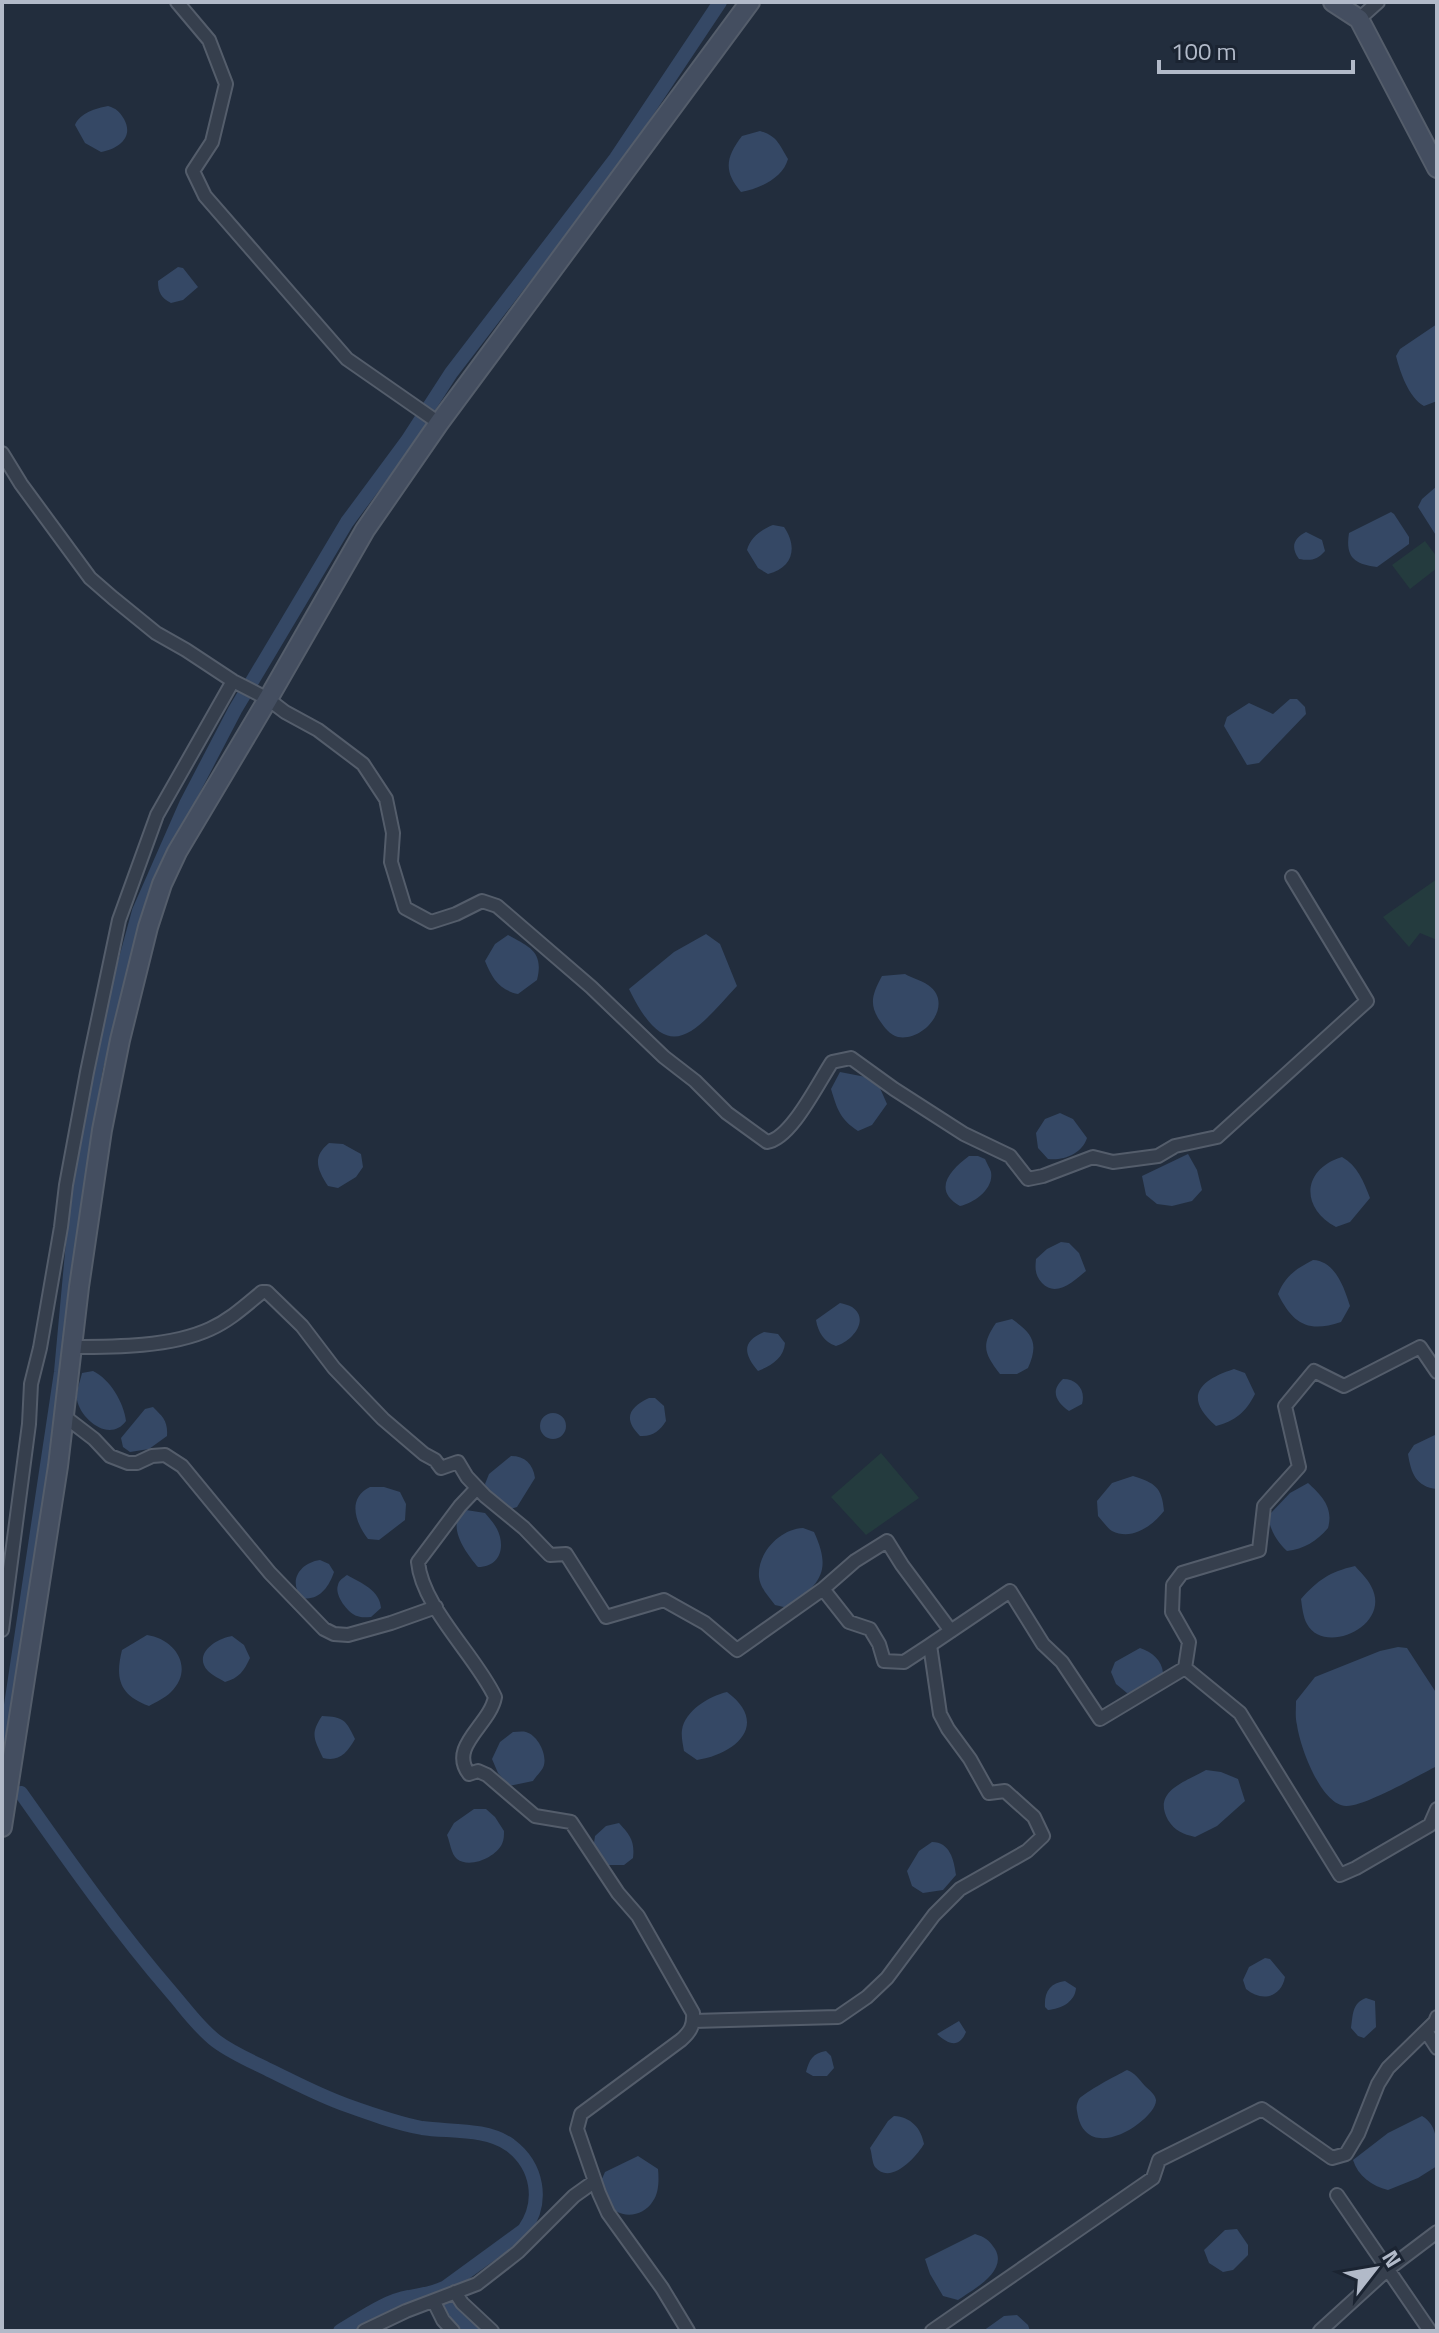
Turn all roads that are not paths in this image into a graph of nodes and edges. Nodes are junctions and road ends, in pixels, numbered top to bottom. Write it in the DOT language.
graph roads {
  1 [pos="177,2"];
  2 [pos="750,2"];
  3 [pos="1333,2"];
  4 [pos="1378,2"];
  5 [pos="1359,19"];
  6 [pos="1437,168"];
  7 [pos="439,423"];
  8 [pos="2,453"];
  9 [pos="233,681"];
  10 [pos="268,699"];
  11 [pos="1292,877"];
  12 [pos="72,1347"];
  13 [pos="1437,1372"];
  14 [pos="64,1416"];
  15 [pos="477,1488"];
  16 [pos="823,1589"];
  17 [pos="436,1607"];
  18 [pos="2,1630"];
  19 [pos="951,1631"];
  20 [pos="930,1645"];
  21 [pos="1185,1668"];
  22 [pos="1437,1809"];
  23 [pos="2,1827"];
  24 [pos="1433,1829"];
  25 [pos="1437,2017"];
  26 [pos="694,2021"];
  27 [pos="1426,2031"];
  28 [pos="1437,2048"];
  29 [pos="595,2181"];
  30 [pos="1337,2195"];
  31 [pos="1437,2232"];
  32 [pos="1388,2269"];
  33 [pos="455,2292"];
  34 [pos="434,2302"];
  35 [pos="364,2331"];
  36 [pos="453,2331"];
  37 [pos="492,2331"];
  38 [pos="688,2331"];
  39 [pos="932,2331"];
  40 [pos="1320,2331"];
  41 [pos="1430,2331"];
  1 -- 7 [label="street"];
  2 -- 7 [label="street"];
  3 -- 5 [label="street"];
  4 -- 5 [label="street"];
  5 -- 6 [label="street"];
  7 -- 10 [label="street"];
  8 -- 9 [label="street"];
  9 -- 10 [label="street"];
  9 -- 18 [label="street"];
  10 -- 11 [label="street"];
  10 -- 12 [label="street"];
  12 -- 14 [label="street"];
  12 -- 15 [label="street"];
  13 -- 21 [label="street"];
  14 -- 17 [label="street"];
  14 -- 23 [label="street"];
  15 -- 16 [label="street"];
  15 -- 17 [label="street"];
  16 -- 19 [label="street"];
  16 -- 20 [label="street"];
  17 -- 26 [label="street"];
  19 -- 20 [label="street"];
  19 -- 21 [label="street"];
  20 -- 26 [label="street"];
  21 -- 24 [label="street"];
  22 -- 24 [label="street"];
  25 -- 27 [label="street"];
  26 -- 29 [label="street"];
  27 -- 28 [label="street"];
  27 -- 39 [label="street"];
  29 -- 33 [label="street"];
  29 -- 38 [label="street"];
  30 -- 32 [label="street"];
  31 -- 32 [label="street"];
  32 -- 40 [label="street"];
  32 -- 41 [label="street"];
  33 -- 34 [label="street"];
  33 -- 37 [label="street"];
  34 -- 35 [label="street"];
  34 -- 36 [label="street"];
}
